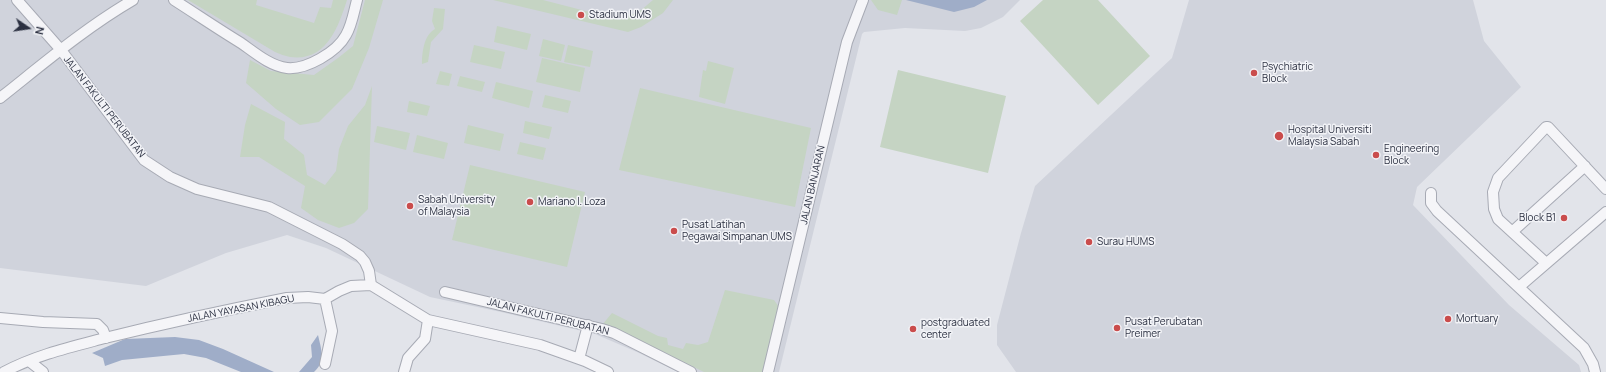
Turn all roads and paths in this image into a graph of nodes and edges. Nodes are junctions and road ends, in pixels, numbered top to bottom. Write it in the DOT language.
graph roads {
  1 [pos="17,0"];
  2 [pos="132,0"];
  3 [pos="174,0"];
  4 [pos="357,0"];
  5 [pos="863,0"];
  6 [pos="61,50"];
  7 [pos="0,98"];
  8 [pos="1585,166"];
  9 [pos="1606,189"];
  10 [pos="1431,193"];
  11 [pos="1606,212"];
  12 [pos="1512,232"];
  13 [pos="1546,263"];
  14 [pos="371,285"];
  15 [pos="1518,287"];
  16 [pos="445,292"];
  17 [pos="325,299"];
  18 [pos="0,318"];
  19 [pos="428,320"];
  20 [pos="588,325"];
  21 [pos="106,338"];
  22 [pos="579,359"];
  23 [pos="29,361"];
  24 [pos="325,364"];
  25 [pos="4,372"];
  26 [pos="43,372"];
  27 [pos="404,372"];
  28 [pos="608,372"];
  29 [pos="691,372"];
  30 [pos="768,372"];
  31 [pos="1595,372"];
  1 -- 6 [label="street, JALAN FAKULTI PERUBATAN"];
  2 -- 6 [label="street"];
  3 -- 4 [label="street"];
  5 -- 30 [label="street, JALAN BANJARAN"];
  6 -- 7 [label="street"];
  6 -- 14 [label="street, JALAN FAKULTI PERUBATAN"];
  8 -- 9 [label="street"];
  8 -- 12 [label="street"];
  8 -- 12 [label="street"];
  10 -- 15 [label="street"];
  11 -- 13 [label="street"];
  12 -- 13 [label="street"];
  13 -- 15 [label="street"];
  14 -- 17 [label="street"];
  14 -- 19 [label="street"];
  15 -- 31 [label="street"];
  16 -- 20 [label="street, JALAN FAKULTI PERUBATAN"];
  17 -- 21 [label="street, JALAN YAYASAN KIBAGU"];
  17 -- 24 [label="street"];
  18 -- 21 [label="street"];
  19 -- 22 [label="street"];
  19 -- 27 [label="street"];
  20 -- 22 [label="street"];
  20 -- 29 [label="street, JALAN FAKULTI PERUBATAN"];
  21 -- 23 [label="street, JALAN YAYASAN KIBAGU"];
  22 -- 28 [label="street"];
  23 -- 25 [label="street, JALAN YAYASAN KIBAGU"];
  23 -- 26 [label="street"];
}
